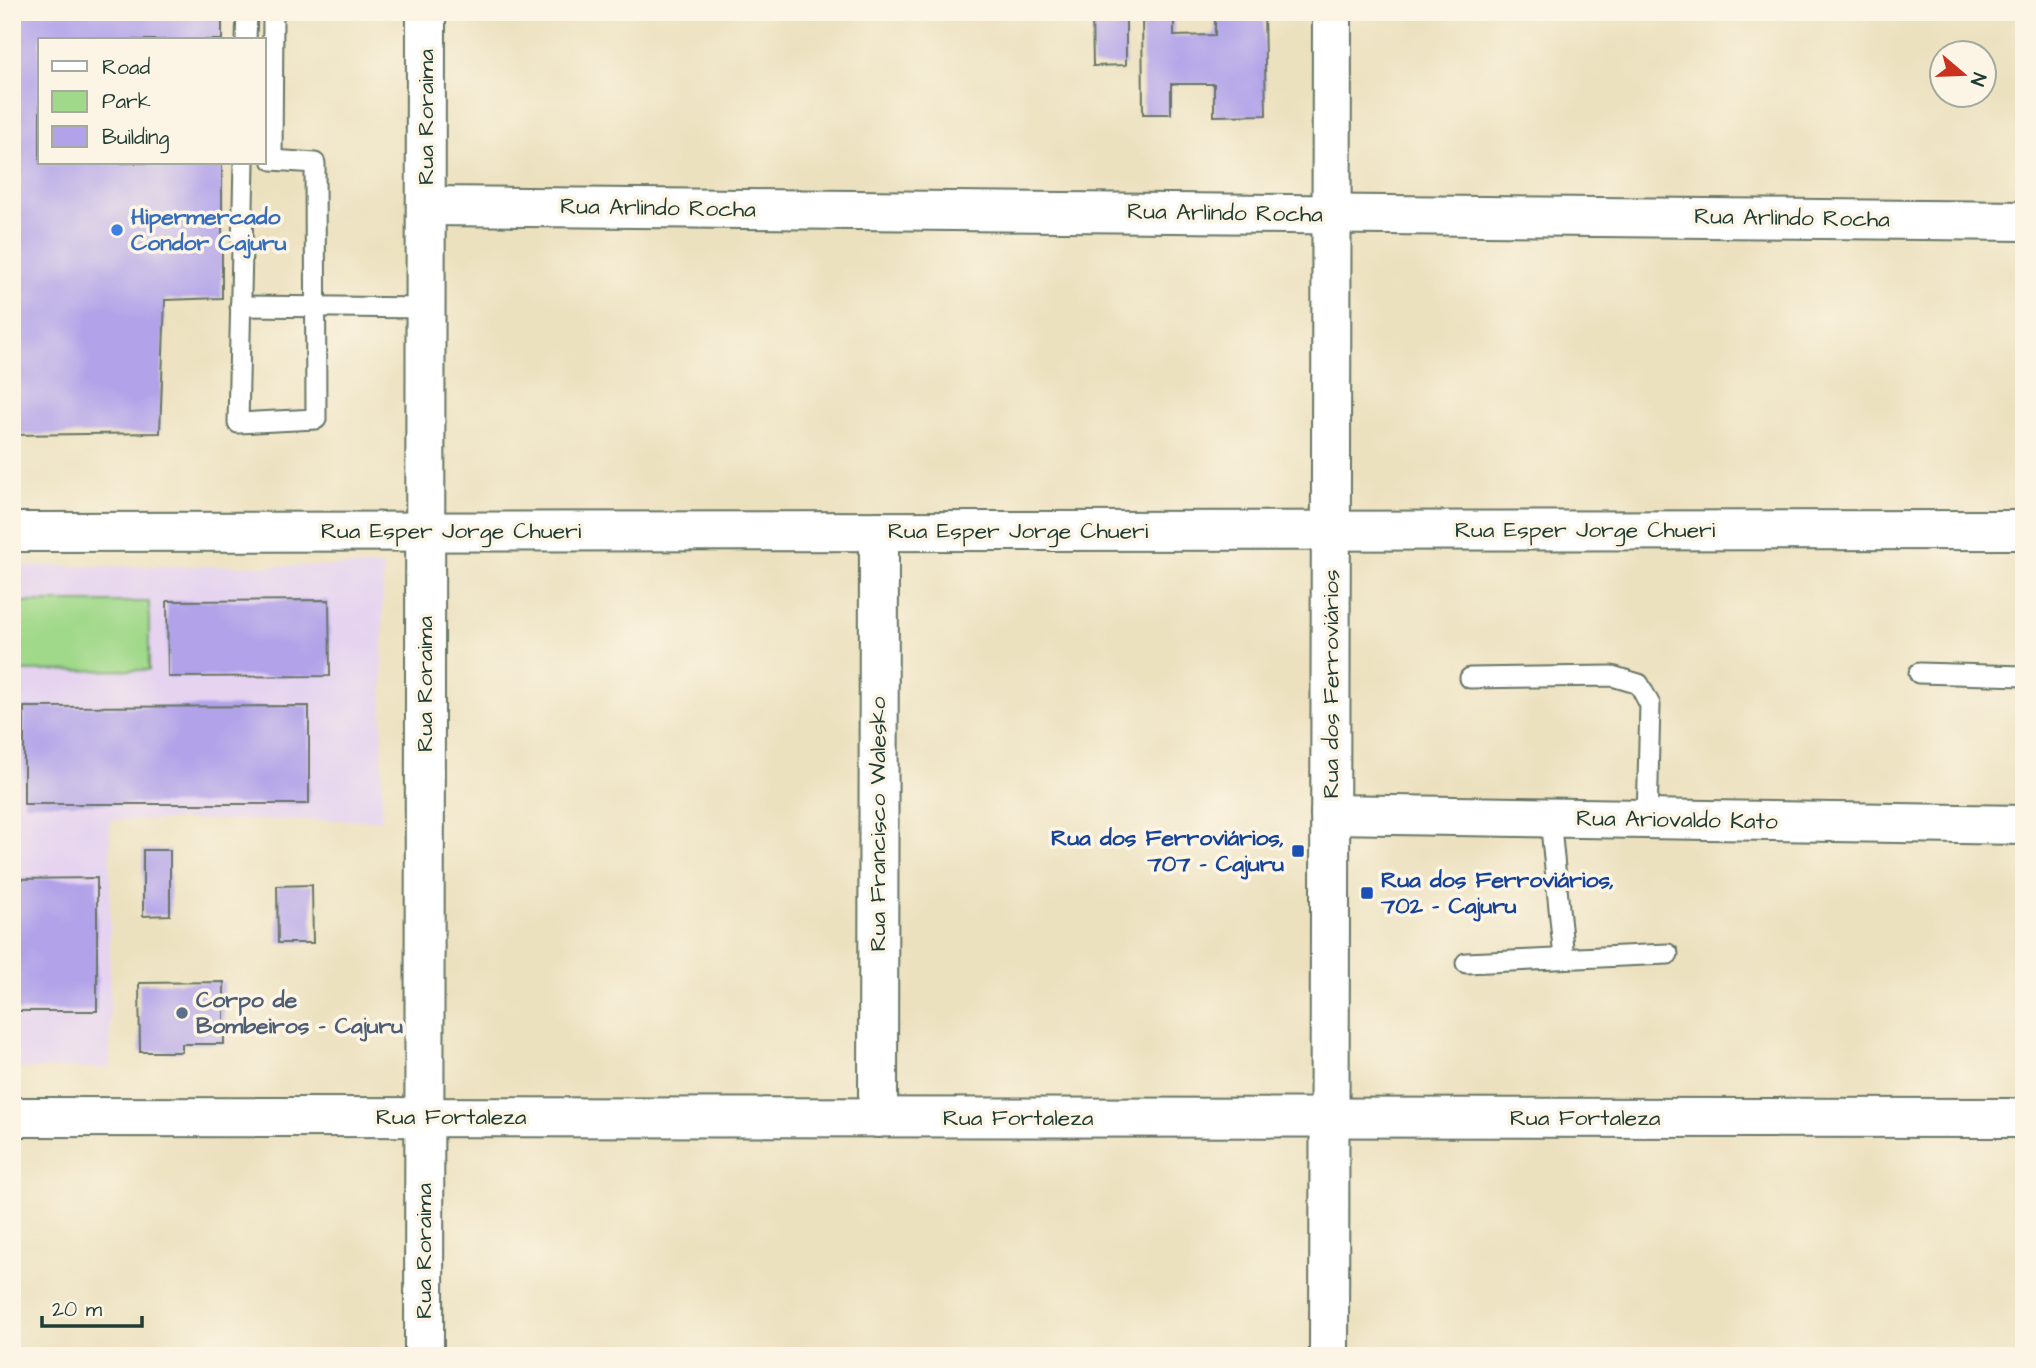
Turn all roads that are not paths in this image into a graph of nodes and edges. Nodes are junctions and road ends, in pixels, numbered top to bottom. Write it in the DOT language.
graph roads {
  1 [pos="247,12"];
  2 [pos="271,12"];
  3 [pos="426,12"];
  4 [pos="1332,12"];
  5 [pos="246,38"];
  6 [pos="244,164"];
  7 [pos="426,206"];
  8 [pos="1332,214"];
  9 [pos="2024,220"];
  10 [pos="240,306"];
  11 [pos="314,307"];
  12 [pos="426,309"];
  13 [pos="2024,530"];
  14 [pos="425,531"];
  15 [pos="879,531"];
  16 [pos="1331,531"];
  17 [pos="12,532"];
  18 [pos="1919,673"];
  19 [pos="2024,676"];
  20 [pos="1470,678"];
  21 [pos="1331,814"];
  22 [pos="1550,818"];
  23 [pos="1647,820"];
  24 [pos="2024,825"];
  25 [pos="1668,954"];
  26 [pos="1564,958"];
  27 [pos="1466,963"];
  28 [pos="12,1117"];
  29 [pos="424,1117"];
  30 [pos="878,1118"];
  31 [pos="1330,1118"];
  32 [pos="2024,1118"];
  33 [pos="424,1356"];
  34 [pos="1329,1356"];
  1 -- 5 [label="lane"];
  2 -- 11 [label="lane"];
  3 -- 7 [label="street, Rua Roraima"];
  4 -- 8 [label="street, Rua dos Ferroviários"];
  6 -- 10 [label="lane"];
  7 -- 8 [label="street, Rua Arlindo Rocha"];
  7 -- 12 [label="street, Rua Roraima"];
  8 -- 9 [label="street, Rua Arlindo Rocha"];
  8 -- 16 [label="street, Rua dos Ferroviários"];
  10 -- 11 [label="lane"];
  10 -- 11 [label="lane"];
  11 -- 12 [label="lane"];
  12 -- 14 [label="street, Rua Roraima"];
  13 -- 16 [label="street, Rua Esper Jorge Chueri"];
  14 -- 15 [label="street, Rua Esper Jorge Chueri"];
  14 -- 17 [label="street, Rua Esper Jorge Chueri"];
  14 -- 29 [label="street, Rua Roraima"];
  15 -- 16 [label="street, Rua Esper Jorge Chueri"];
  15 -- 30 [label="street, Rua Francisco Walesko"];
  16 -- 21 [label="street, Rua dos Ferroviários"];
  18 -- 19 [label="lane"];
  20 -- 23 [label="lane"];
  21 -- 22 [label="street, Rua Ariovaldo Kato"];
  21 -- 31 [label="street, Rua dos Ferroviários"];
  22 -- 23 [label="street, Rua Ariovaldo Kato"];
  22 -- 26 [label="lane"];
  23 -- 24 [label="street, Rua Ariovaldo Kato"];
  25 -- 26 [label="lane"];
  26 -- 27 [label="lane"];
  28 -- 29 [label="street, Rua Fortaleza"];
  29 -- 30 [label="street, Rua Fortaleza"];
  29 -- 33 [label="street, Rua Roraima"];
  30 -- 31 [label="street, Rua Fortaleza"];
  31 -- 32 [label="street, Rua Fortaleza"];
  31 -- 34 [label="street, Rua dos Ferroviários"];
}
